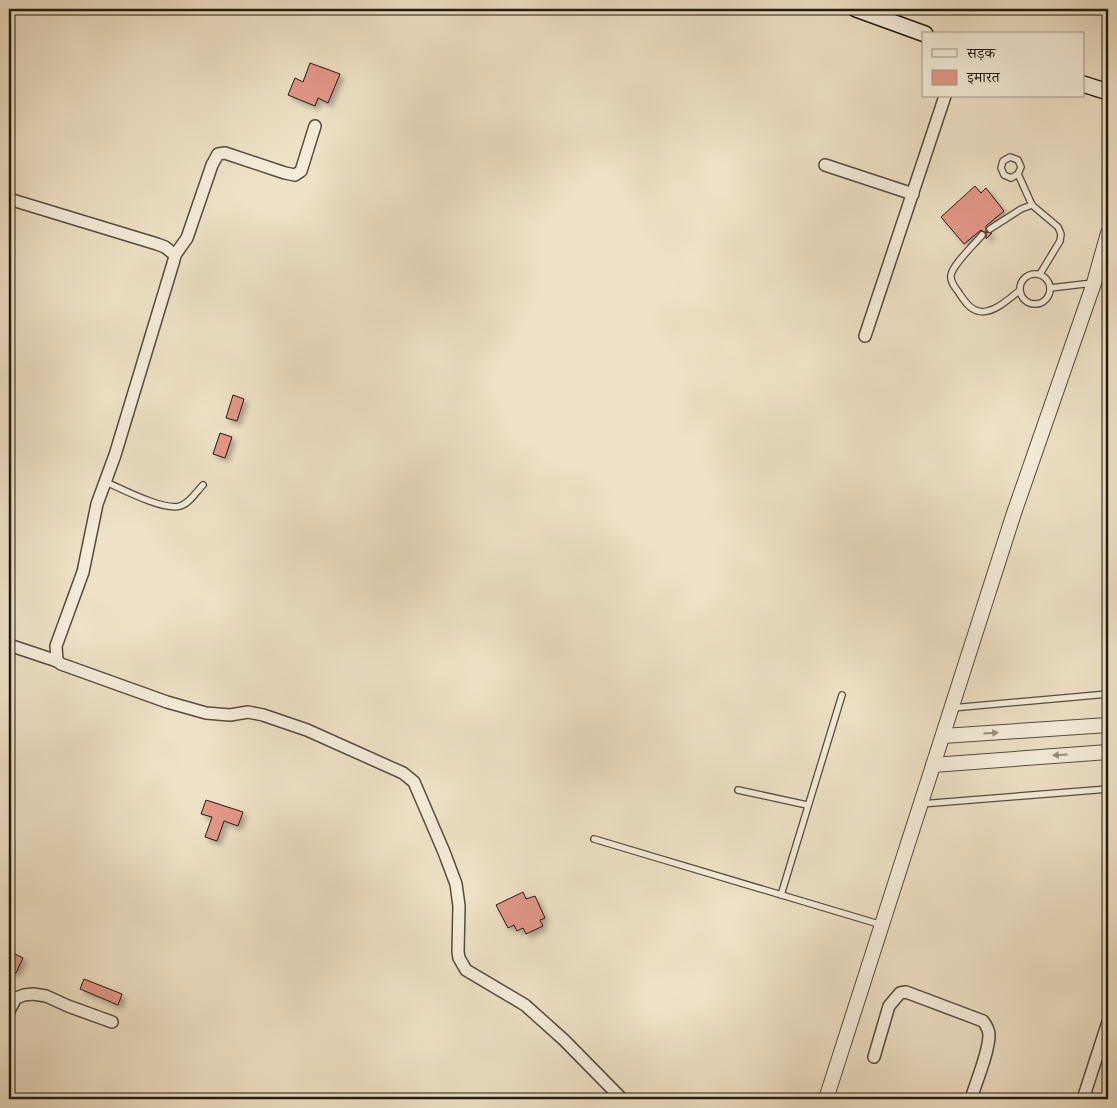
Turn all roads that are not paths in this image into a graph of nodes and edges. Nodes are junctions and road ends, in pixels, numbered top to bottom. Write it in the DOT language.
graph roads {
  1 [pos="856,9"];
  2 [pos="922,33"];
  3 [pos="1084,84"];
  4 [pos="1108,92"];
  5 [pos="944,98"];
  6 [pos="315,126"];
  7 [pos="825,165"];
  8 [pos="1018,174"];
  9 [pos="913,194"];
  10 [pos="9,199"];
  11 [pos="1032,205"];
  12 [pos="990,229"];
  13 [pos="1108,234"];
  14 [pos="982,235"];
  15 [pos="175,256"];
  16 [pos="1104,266"];
  17 [pos="1040,274"];
  18 [pos="1094,283"];
  19 [pos="1050,288"];
  20 [pos="1019,291"];
  21 [pos="866,336"];
  22 [pos="106,482"];
  23 [pos="203,485"];
  24 [pos="9,645"];
  25 [pos="57,661"];
  26 [pos="1108,694"];
  27 [pos="842,695"];
  28 [pos="952,708"];
  29 [pos="1108,725"];
  30 [pos="943,736"];
  31 [pos="1108,752"];
  32 [pos="933,765"];
  33 [pos="1108,788"];
  34 [pos="738,790"];
  35 [pos="921,804"];
  36 [pos="807,805"];
  37 [pos="594,839"];
  38 [pos="781,895"];
  39 [pos="882,925"];
  40 [pos="9,1010"];
  41 [pos="112,1022"];
  42 [pos="1108,1022"];
  43 [pos="874,1057"];
  44 [pos="622,1099"];
  45 [pos="826,1099"];
  46 [pos="971,1099"];
  47 [pos="1083,1099"];
  1 -- 2 [label="main road"];
  3 -- 4 [label="main road"];
  5 -- 9 [label="street"];
  6 -- 15 [label="street"];
  7 -- 9 [label="street"];
  8 -- 11 [label="lane"];
  9 -- 21 [label="street"];
  10 -- 15 [label="street"];
  11 -- 12 [label="lane"];
  11 -- 17 [label="lane"];
  13 -- 16 [label="street"];
  14 -- 20 [label="lane"];
  15 -- 22 [label="street"];
  16 -- 18 [label="street"];
  17 -- 19 [label="lane"];
  17 -- 20 [label="lane"];
  18 -- 19 [label="lane"];
  18 -- 28 [label="street"];
  19 -- 20 [label="lane"];
  22 -- 23 [label="lane"];
  22 -- 25 [label="street"];
  24 -- 25 [label="street"];
  25 -- 44 [label="street"];
  26 -- 28 [label="lane"];
  27 -- 36 [label="lane"];
  28 -- 30 [label="street"];
  30 -- 29 [label="street, one-way"];
  30 -- 32 [label="street"];
  31 -- 32 [label="street, one-way"];
  32 -- 35 [label="street"];
  33 -- 35 [label="lane"];
  34 -- 36 [label="lane"];
  35 -- 39 [label="street"];
  36 -- 38 [label="lane"];
  37 -- 38 [label="lane"];
  38 -- 39 [label="lane"];
  39 -- 45 [label="street"];
  40 -- 41 [label="street"];
  42 -- 47 [label="street"];
  43 -- 46 [label="street"];
}
